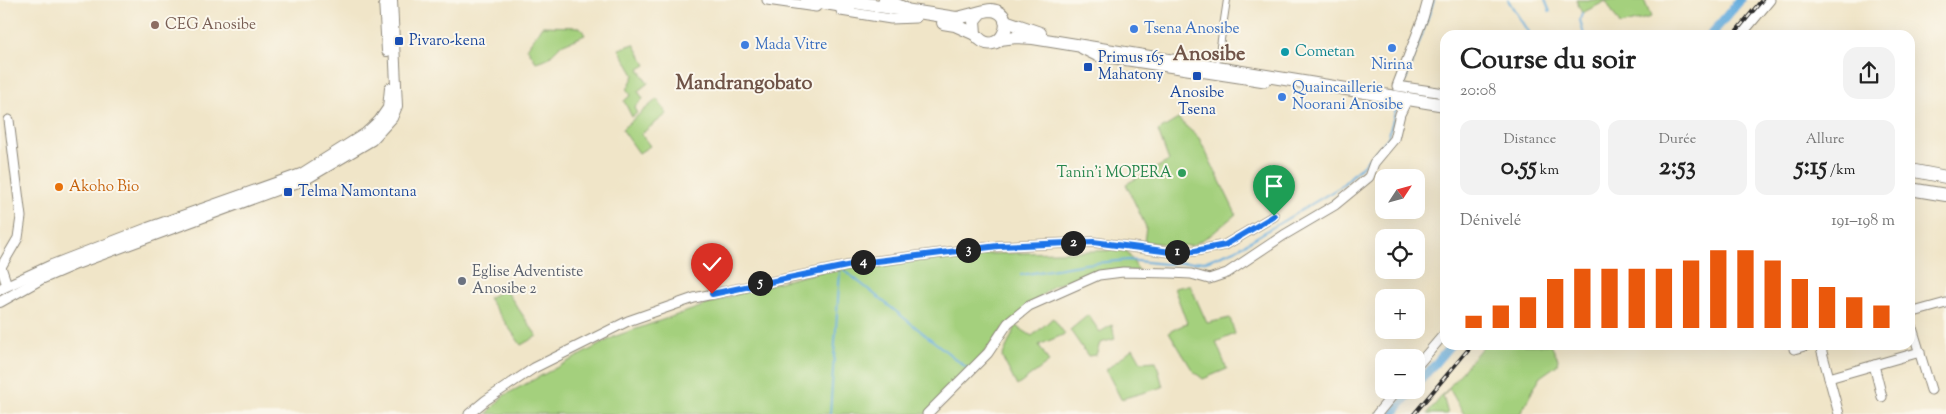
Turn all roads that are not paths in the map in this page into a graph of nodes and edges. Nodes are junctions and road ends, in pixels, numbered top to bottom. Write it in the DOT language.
graph roads {
  1 [pos="384,0"];
  2 [pos="392,0"];
  3 [pos="767,0"];
  4 [pos="807,0"];
  5 [pos="841,0"];
  6 [pos="883,0"];
  7 [pos="984,0"];
  8 [pos="1228,0"];
  9 [pos="1428,0"];
  10 [pos="1770,0"];
  11 [pos="993,6"];
  12 [pos="980,13"];
  13 [pos="916,15"];
  14 [pos="1005,21"];
  15 [pos="1745,30"];
  16 [pos="975,34"];
  17 [pos="1000,39"];
  18 [pos="1218,59"];
  19 [pos="1399,95"];
  20 [pos="1440,97"];
  21 [pos="1440,105"];
  22 [pos="9,120"];
  23 [pos="1915,171"];
  24 [pos="1946,177"];
  25 [pos="1915,190"];
  26 [pos="1946,195"];
  27 [pos="1274,216"];
  28 [pos="4,287"];
  29 [pos="0,302"];
  30 [pos="1946,304"];
  31 [pos="1915,312"];
  32 [pos="1915,336"];
  33 [pos="1440,339"];
  34 [pos="1821,350"];
  35 [pos="1920,352"];
  36 [pos="1425,356"];
  37 [pos="1874,365"];
  38 [pos="1829,378"];
  39 [pos="1932,390"];
  40 [pos="1882,397"];
  41 [pos="1390,399"];
  42 [pos="469,414"];
  43 [pos="927,414"];
  44 [pos="1377,414"];
  45 [pos="1839,414"];
  1 -- 28 [label="street"];
  2 -- 29 [label="street"];
  3 -- 13 [label="street"];
  4 -- 13 [label="main road"];
  5 -- 13 [label="main road"];
  6 -- 13 [label="street"];
  7 -- 12 [label="street"];
  8 -- 18 [label="street"];
  9 -- 19 [label="street"];
  10 -- 15 [label="street"];
  11 -- 12 [label="main road"];
  11 -- 14 [label="main road"];
  12 -- 13 [label="main road"];
  12 -- 16 [label="main road"];
  13 -- 16 [label="main road"];
  14 -- 17 [label="main road"];
  14 -- 19 [label="main road"];
  16 -- 17 [label="main road"];
  17 -- 19 [label="main road"];
  19 -- 20 [label="main road"];
  19 -- 21 [label="main road"];
  19 -- 43 [label="street"];
  22 -- 28 [label="street"];
  23 -- 24 [label="main road"];
  25 -- 26 [label="main road"];
  27 -- 42 [label="street"];
  30 -- 31 [label="street"];
  32 -- 35 [label="street"];
  33 -- 36 [label="street"];
  34 -- 38 [label="street"];
  35 -- 37 [label="street"];
  35 -- 39 [label="street"];
  37 -- 38 [label="street"];
  37 -- 40 [label="street"];
  38 -- 45 [label="street"];
  41 -- 44 [label="street"];
}
